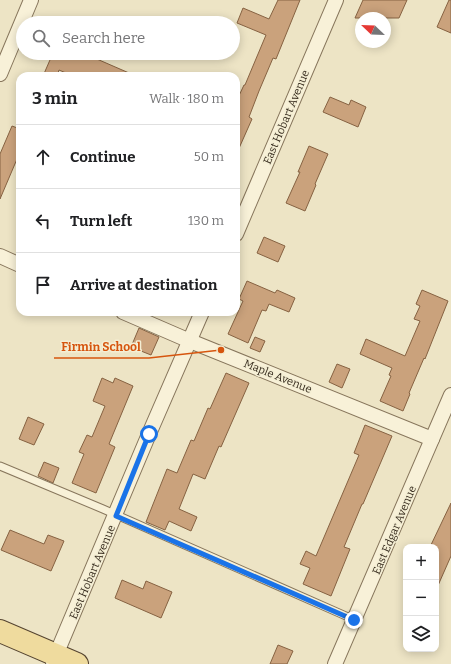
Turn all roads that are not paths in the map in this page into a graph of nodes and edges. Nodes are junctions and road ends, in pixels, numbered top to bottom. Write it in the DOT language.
graph roads {
  1 [pos="31,0"];
  2 [pos="336,0"];
  3 [pos="24,16"];
  4 [pos="16,36"];
  5 [pos="0,74"];
  6 [pos="240,225"];
  7 [pos="0,256"];
  8 [pos="16,263"];
  9 [pos="133,316"];
  10 [pos="200,316"];
  11 [pos="190,341"];
  12 [pos="451,395"];
  13 [pos="432,439"];
  14 [pos="0,466"];
  15 [pos="116,516"];
  16 [pos="354,620"];
  17 [pos="0,631"];
  18 [pos="54,660"];
  19 [pos="76,664"];
  20 [pos="336,664"];
  1 -- 3 [label="street"];
  2 -- 6 [label="street, East Hobart Avenue"];
  4 -- 5 [label="street"];
  7 -- 8 [label="street"];
  9 -- 11 [label="street, Maple Avenue"];
  10 -- 11 [label="street, East Hobart Avenue"];
  11 -- 13 [label="street, Maple Avenue"];
  11 -- 15 [label="street, East Hobart Avenue"];
  12 -- 13 [label="street, East Edgar Avenue"];
  13 -- 16 [label="street, East Edgar Avenue"];
  14 -- 15 [label="lane"];
  15 -- 16 [label="lane"];
  15 -- 18 [label="street, East Hobart Avenue"];
  16 -- 20 [label="street, East Edgar Avenue"];
  17 -- 18 [label="main road"];
  18 -- 19 [label="main road"];
}
